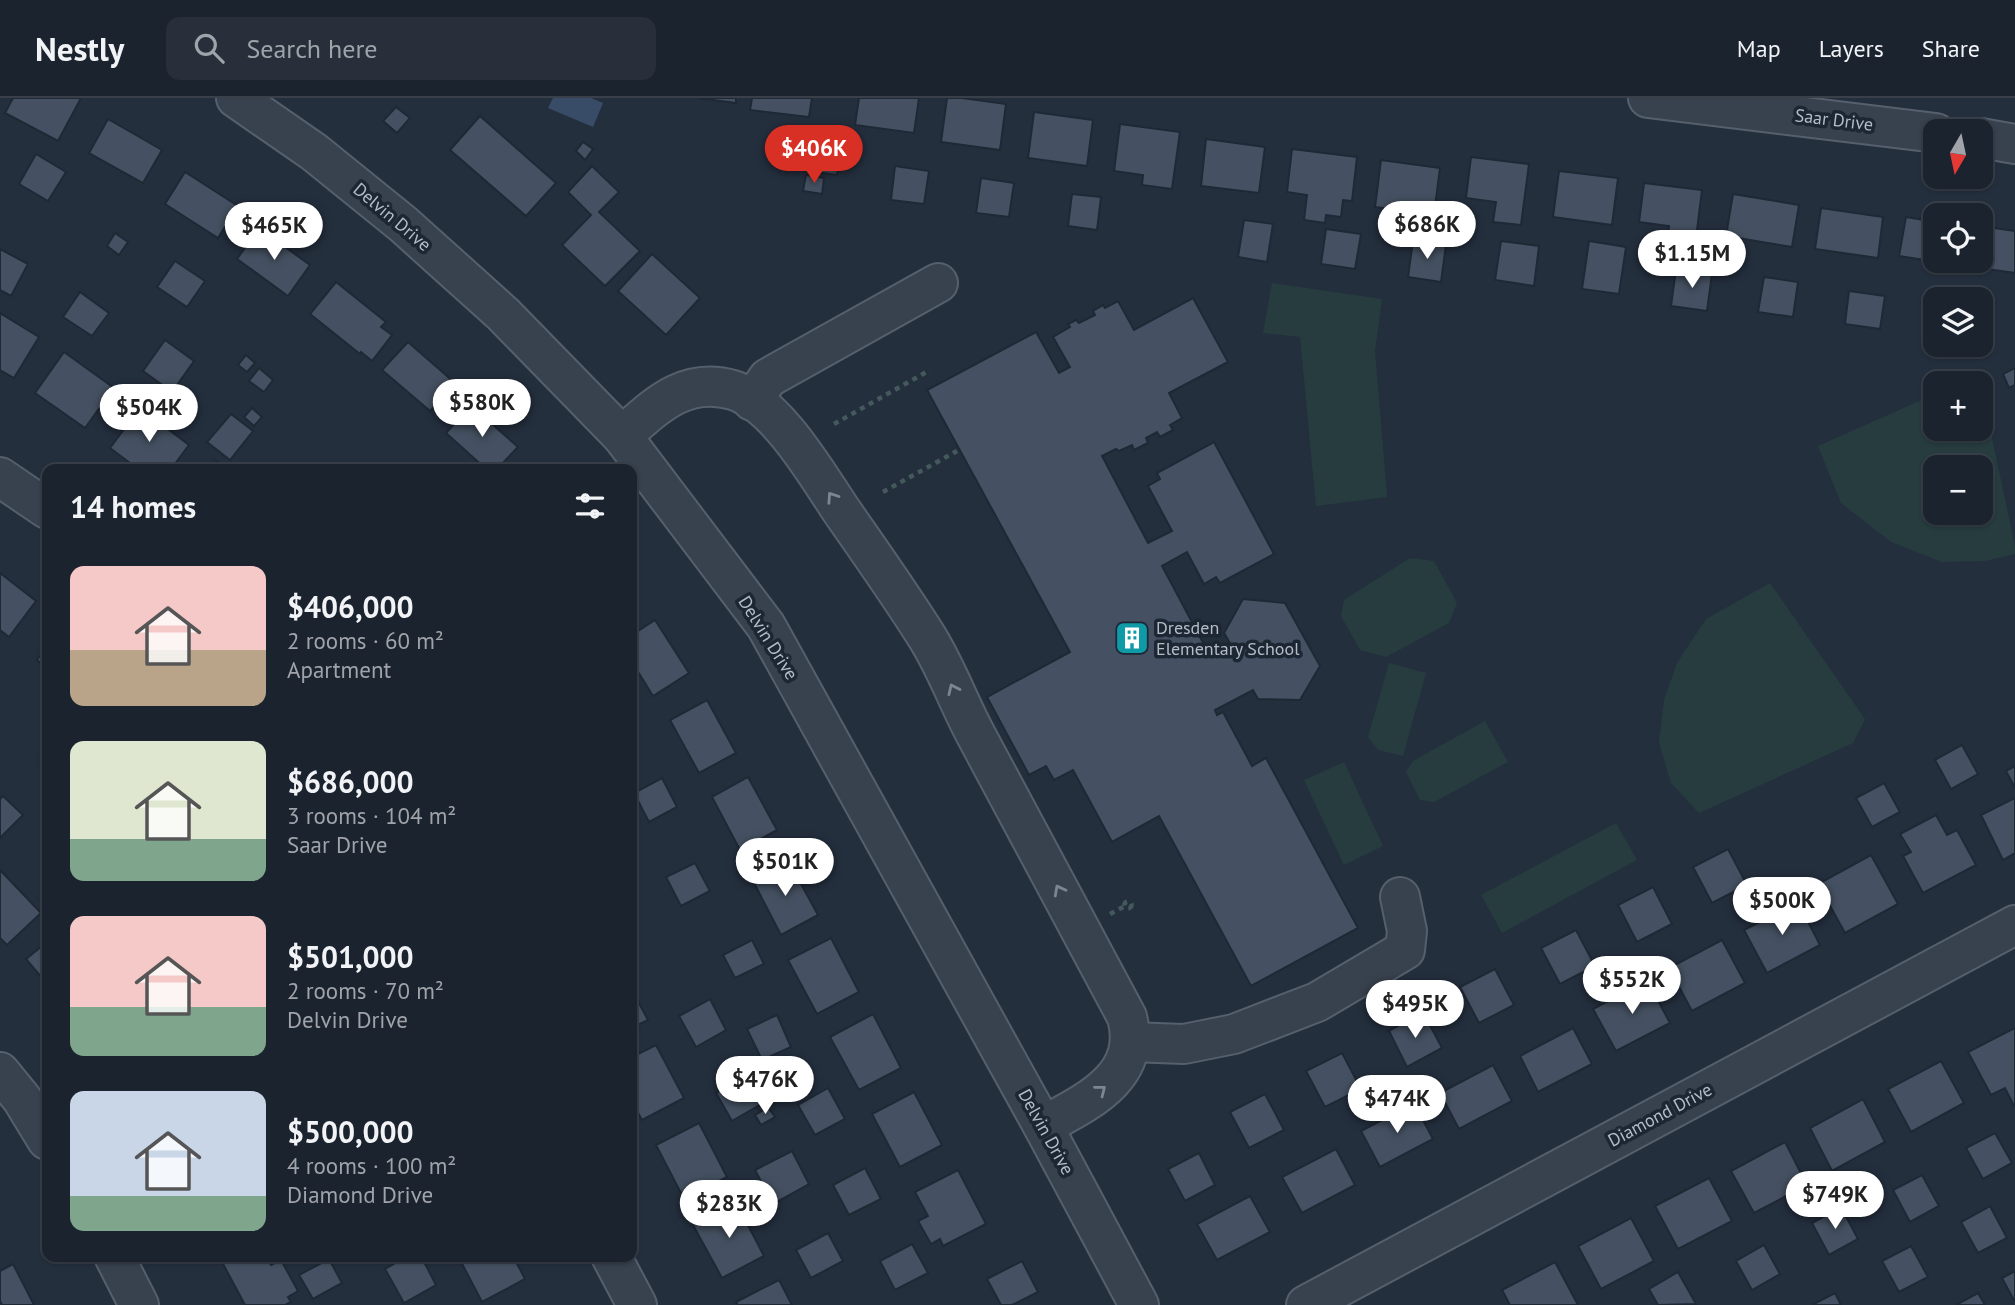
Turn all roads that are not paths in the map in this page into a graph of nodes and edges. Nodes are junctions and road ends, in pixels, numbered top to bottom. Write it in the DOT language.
graph roads {
  1 [pos="236,98"];
  2 [pos="1648,98"];
  3 [pos="1923,131"];
  4 [pos="1993,140"];
  5 [pos="2015,144"];
  6 [pos="938,283"];
  7 [pos="752,401"];
  8 [pos="622,436"];
  9 [pos="0,477"];
  10 [pos="42,506"];
  11 [pos="1400,897"];
  12 [pos="2015,925"];
  13 [pos="1130,1042"];
  14 [pos="0,1072"];
  15 [pos="1043,1126"];
  16 [pos="42,1132"];
  17 [pos="117,1262"];
  18 [pos="614,1262"];
  19 [pos="139,1305"];
  20 [pos="637,1305"];
  21 [pos="1139,1305"];
  22 [pos="1306,1305"];
  1 -- 8 [label="street, Delvin Drive"];
  2 -- 3 [label="street, Saar Drive"];
  4 -- 5 [label="street"];
  6 -- 7 [label="street"];
  7 -- 8 [label="street"];
  13 -- 7 [label="street, one-way"];
  8 -- 15 [label="street, Delvin Drive"];
  9 -- 10 [label="street"];
  11 -- 13 [label="street"];
  12 -- 22 [label="street, Diamond Drive"];
  15 -- 13 [label="street, one-way"];
  14 -- 16 [label="street"];
  15 -- 21 [label="street, Delvin Drive"];
  17 -- 19 [label="street"];
  18 -- 20 [label="street"];
}
